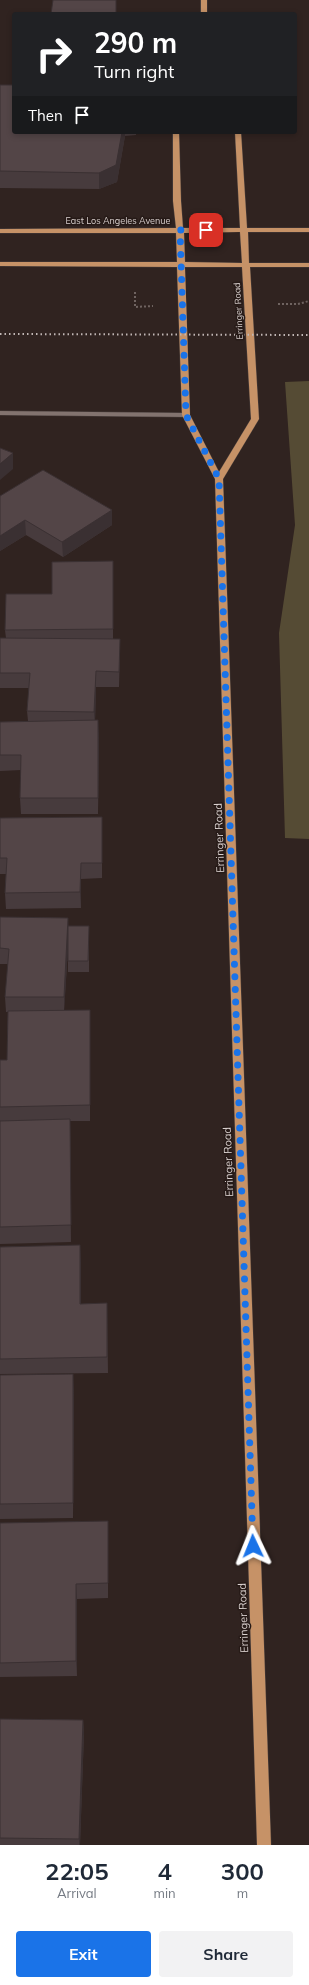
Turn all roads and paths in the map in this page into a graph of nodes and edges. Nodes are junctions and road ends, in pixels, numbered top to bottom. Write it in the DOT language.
graph roads {
  1 [pos="204,0"];
  2 [pos="204,12"];
  3 [pos="176,134"];
  4 [pos="238,134"];
  5 [pos="180,230"];
  6 [pos="244,230"];
  7 [pos="309,230"];
  8 [pos="0,231"];
  9 [pos="0,264"];
  10 [pos="181,264"];
  11 [pos="246,265"];
  12 [pos="309,265"];
  13 [pos="0,413"];
  14 [pos="186,415"];
  15 [pos="219,479"];
  16 [pos="264,1845"];
  1 -- 2 [label="main road"];
  3 -- 5 [label="main road, Erringer Road"];
  4 -- 6 [label="main road, Erringer Road"];
  5 -- 6 [label="main road, East Los Angeles Avenue"];
  5 -- 8 [label="main road, East Los Angeles Avenue"];
  5 -- 10 [label="main road, Erringer Road"];
  6 -- 7 [label="main road, East Los Angeles Avenue"];
  6 -- 11 [label="main road, Erringer Road"];
  9 -- 10 [label="main road"];
  10 -- 11 [label="main road"];
  10 -- 14 [label="main road, Erringer Road"];
  11 -- 12 [label="main road"];
  11 -- 15 [label="main road, Erringer Road"];
  13 -- 14 [label="lane"];
  14 -- 15 [label="main road, Erringer Road"];
  15 -- 16 [label="main road, Erringer Road"];
}
